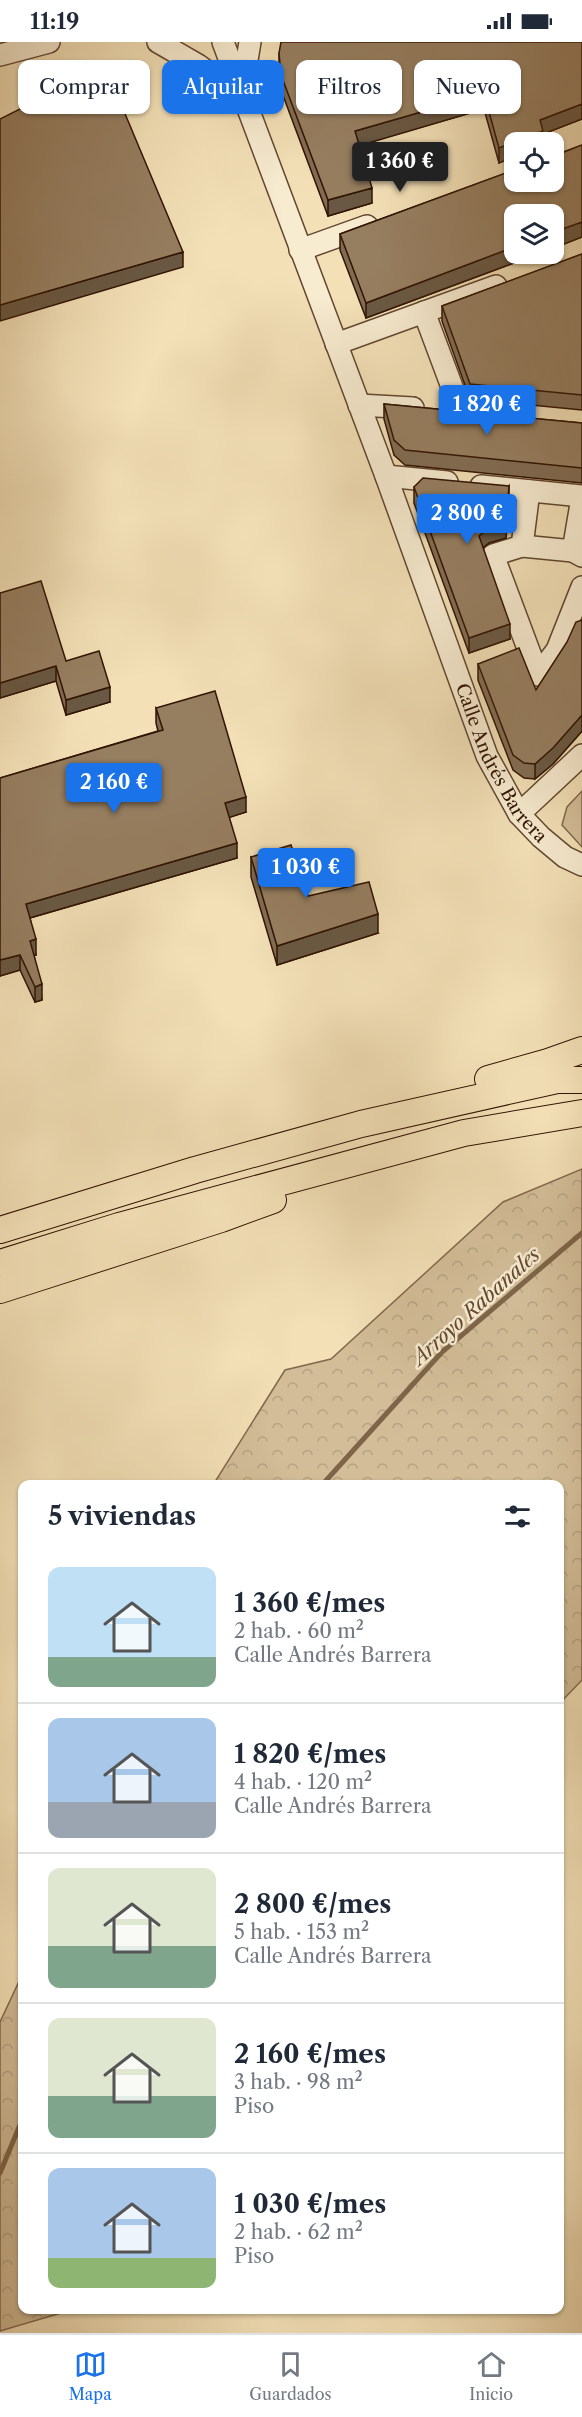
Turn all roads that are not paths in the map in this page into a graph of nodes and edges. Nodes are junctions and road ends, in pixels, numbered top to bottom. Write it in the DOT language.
graph roads {
  1 [pos="49,42"];
  2 [pos="158,42"];
  3 [pos="223,42"];
  4 [pos="250,42"];
  5 [pos="0,55"];
  6 [pos="189,60"];
  7 [pos="229,60"];
  8 [pos="247,60"];
  9 [pos="248,114"];
  10 [pos="389,218"];
  11 [pos="300,250"];
  12 [pos="514,279"];
  13 [pos="424,312"];
  14 [pos="336,344"];
  15 [pos="359,405"];
  16 [pos="461,411"];
  17 [pos="516,417"];
  18 [pos="386,477"];
  19 [pos="529,490"];
  20 [pos="582,497"];
  21 [pos="522,546"];
  22 [pos="578,554"];
  23 [pos="582,587"];
  24 [pos="527,646"];
  25 [pos="508,654"];
  26 [pos="478,666"];
  27 [pos="458,674"];
  28 [pos="582,754"];
  29 [pos="519,814"];
  30 [pos="582,865"];
  31 [pos="582,1050"];
  32 [pos="582,1080"];
  33 [pos="582,1113"];
  34 [pos="361,1124"];
  35 [pos="464,1133"];
  36 [pos="130,1189"];
  37 [pos="0,1217"];
  38 [pos="0,1230"];
  39 [pos="0,1263"];
  40 [pos="0,1290"];
  1 -- 5 [label="street"];
  2 -- 6 [label="street"];
  3 -- 7 [label="street, Calle Andrés Barrera"];
  4 -- 8 [label="street"];
  9 -- 11 [label="street, Calle Andrés Barrera"];
  10 -- 11 [label="street"];
  11 -- 14 [label="street, Calle Andrés Barrera"];
  12 -- 13 [label="street"];
  13 -- 14 [label="street"];
  13 -- 16 [label="street"];
  14 -- 15 [label="street, Calle Andrés Barrera"];
  15 -- 16 [label="street"];
  15 -- 18 [label="street, Calle Andrés Barrera"];
  16 -- 17 [label="street"];
  18 -- 19 [label="street"];
  18 -- 27 [label="street, Calle Andrés Barrera"];
  19 -- 20 [label="street"];
  19 -- 21 [label="street"];
  20 -- 22 [label="street"];
  21 -- 22 [label="street"];
  21 -- 24 [label="street"];
  23 -- 24 [label="street"];
  24 -- 25 [label="street"];
  26 -- 27 [label="street, Calle Andrés Barrera"];
  27 -- 29 [label="street, Calle Andrés Barrera"];
  28 -- 29 [label="street"];
  29 -- 30 [label="street, Calle Andrés Barrera"];
  31 -- 34 [label="main road"];
  32 -- 34 [label="main road"];
  33 -- 35 [label="main road"];
  34 -- 36 [label="main road"];
  35 -- 39 [label="main road"];
  35 -- 40 [label="main road"];
  36 -- 37 [label="main road"];
  36 -- 38 [label="main road"];
}
